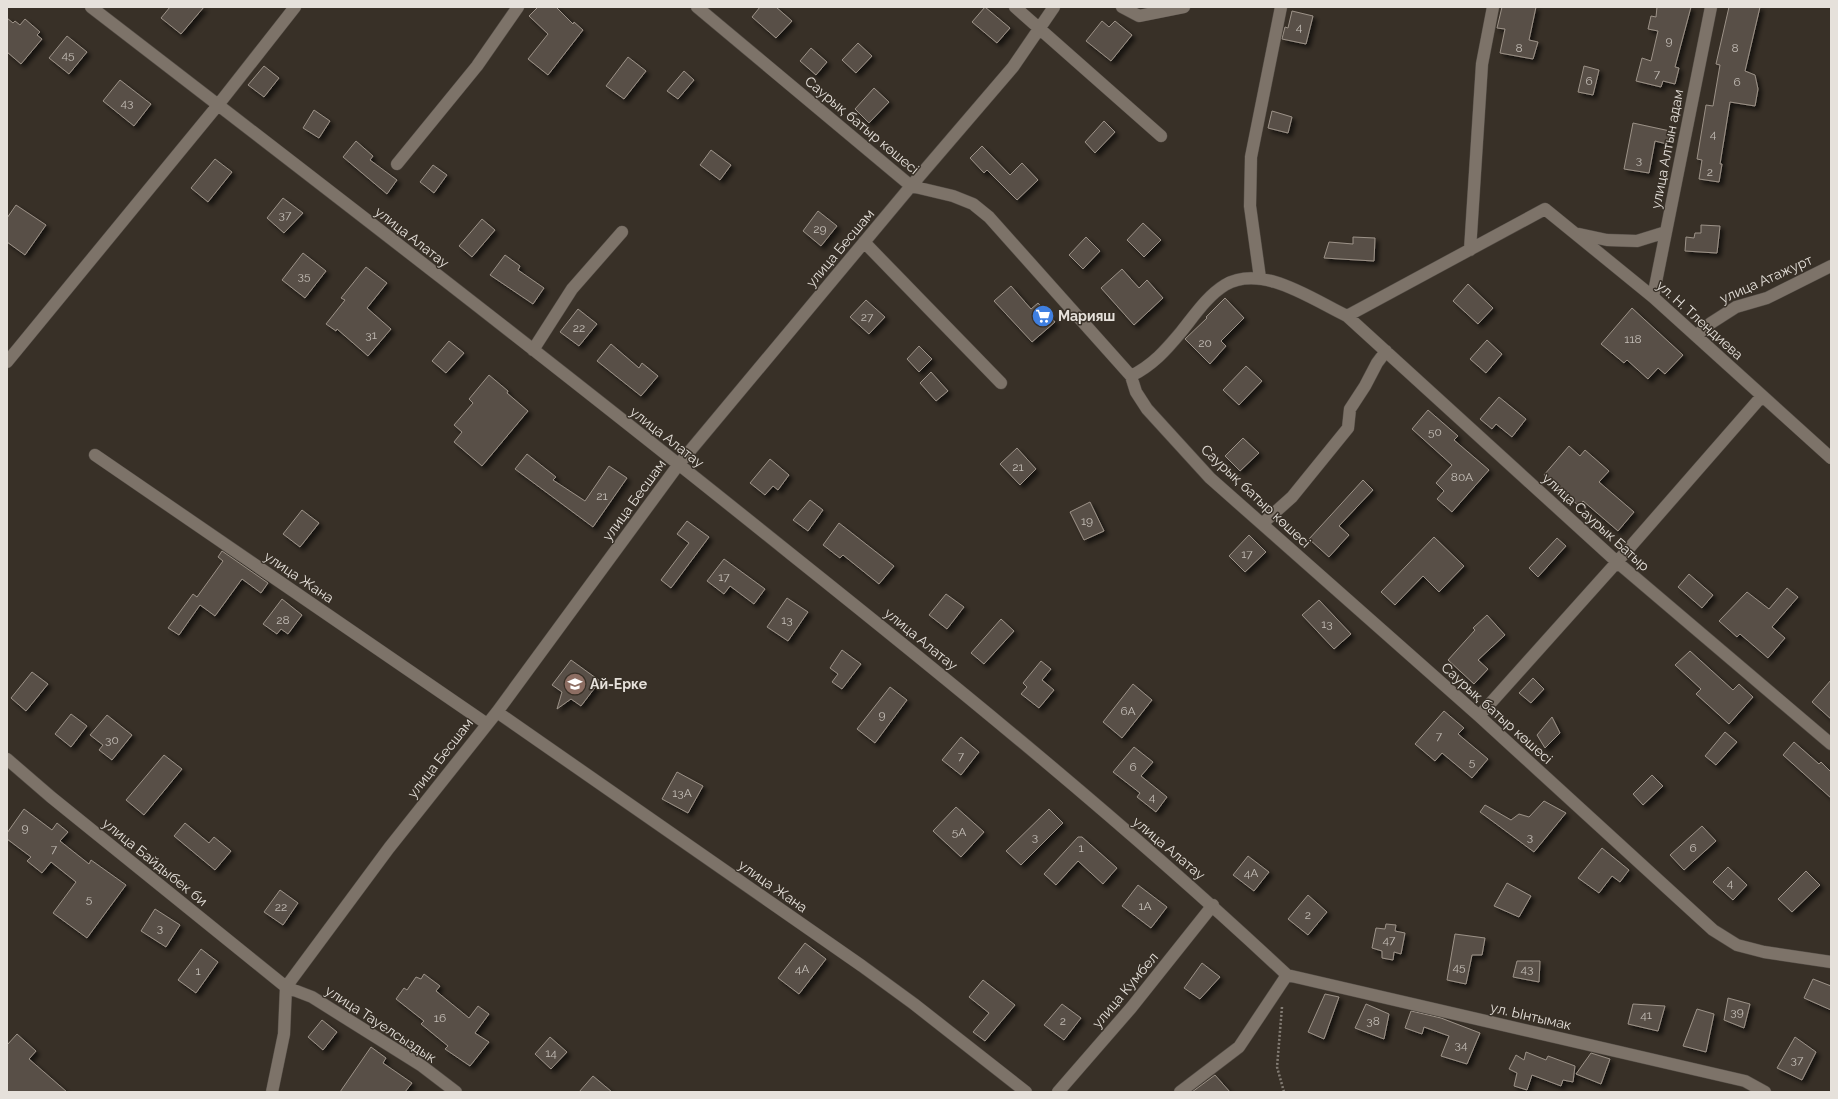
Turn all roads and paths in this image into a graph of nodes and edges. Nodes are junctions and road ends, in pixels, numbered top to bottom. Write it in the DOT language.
graph roads {
  1 [pos="91,7"];
  2 [pos="295,7"];
  3 [pos="518,7"];
  4 [pos="697,7"];
  5 [pos="1015,7"];
  6 [pos="1054,7"];
  7 [pos="1122,7"];
  8 [pos="1184,7"];
  9 [pos="1281,7"];
  10 [pos="1493,7"];
  11 [pos="1711,7"];
  12 [pos="1040,28"];
  13 [pos="218,105"];
  14 [pos="1161,136"];
  15 [pos="397,164"];
  16 [pos="911,186"];
  17 [pos="622,232"];
  18 [pos="1666,232"];
  19 [pos="1576,234"];
  20 [pos="864,242"];
  21 [pos="1470,250"];
  22 [pos="1829,265"];
  23 [pos="1260,278"];
  24 [pos="1653,297"];
  25 [pos="1347,316"];
  26 [pos="1696,336"];
  27 [pos="533,350"];
  28 [pos="1386,352"];
  29 [pos="7,362"];
  30 [pos="1131,376"];
  31 [pos="1001,383"];
  32 [pos="1762,396"];
  33 [pos="95,455"];
  34 [pos="1831,458"];
  35 [pos="679,464"];
  36 [pos="1262,524"];
  37 [pos="1617,562"];
  38 [pos="497,712"];
  39 [pos="1479,716"];
  40 [pos="487,724"];
  41 [pos="1831,744"];
  42 [pos="7,759"];
  43 [pos="1213,905"];
  44 [pos="1831,962"];
  45 [pos="1287,975"];
  46 [pos="286,987"];
  47 [pos="1283,1003"];
  48 [pos="272,1092"];
  49 [pos="456,1092"];
  50 [pos="1026,1092"];
  51 [pos="1058,1092"];
  52 [pos="1180,1092"];
  53 [pos="1284,1092"];
  54 [pos="1765,1092"];
  1 -- 13 [label="street, улица Алатау"];
  2 -- 13 [label="street"];
  3 -- 15 [label="street"];
  4 -- 16 [label="street, Саурық батыр көшесі"];
  5 -- 12 [label="street"];
  6 -- 12 [label="street, улица Бесшам"];
  7 -- 8 [label="street"];
  9 -- 23 [label="street"];
  10 -- 21 [label="street"];
  11 -- 18 [label="street, улица Алтын адам"];
  12 -- 14 [label="street"];
  12 -- 16 [label="street, улица Бесшам"];
  13 -- 27 [label="street, улица Алатау"];
  13 -- 29 [label="street"];
  16 -- 20 [label="street, улица Бесшам"];
  16 -- 30 [label="street, Саурық батыр көшесі"];
  17 -- 27 [label="street"];
  18 -- 19 [label="street"];
  18 -- 24 [label="street, улица Алтын адам"];
  19 -- 21 [label="street, ул. Н. Тлендиева"];
  19 -- 24 [label="street, ул. Н. Тлендиева"];
  20 -- 31 [label="street"];
  20 -- 35 [label="street, улица Бесшам"];
  21 -- 25 [label="street"];
  22 -- 26 [label="street, улица Атажурт"];
  23 -- 25 [label="street, улица Саурык Батыр"];
  23 -- 30 [label="street, улица Саурык Батыр"];
  24 -- 26 [label="street, ул. Н. Тлендиева"];
  25 -- 28 [label="street, улица Саурык Батыр"];
  26 -- 32 [label="street, ул. Н. Тлендиева"];
  27 -- 35 [label="street, улица Алатау"];
  28 -- 36 [label="street"];
  28 -- 37 [label="street, улица Саурык Батыр"];
  30 -- 36 [label="street, Саурық батыр көшесі"];
  32 -- 34 [label="street, ул. Н. Тлендиева"];
  32 -- 37 [label="street"];
  33 -- 40 [label="street, улица Жана"];
  35 -- 38 [label="street, улица Бесшам"];
  35 -- 43 [label="street, улица Алатау"];
  36 -- 39 [label="street, Саурық батыр көшесі"];
  37 -- 39 [label="street"];
  37 -- 41 [label="street, улица Саурык Батыр"];
  38 -- 40 [label="street, улица Бесшам"];
  38 -- 50 [label="street, улица Жана"];
  39 -- 44 [label="street, Саурық батыр көшесі"];
  40 -- 46 [label="street, улица Бесшам"];
  42 -- 46 [label="street, улица Байдыбек би"];
  43 -- 45 [label="street, улица Алатау"];
  43 -- 51 [label="street, улица Кумбел"];
  45 -- 52 [label="street"];
  45 -- 54 [label="street, ул. Ынтымак"];
  46 -- 48 [label="street"];
  46 -- 49 [label="street, улица Тауелсыздык"];
  47 -- 53 [label="path"];
}
